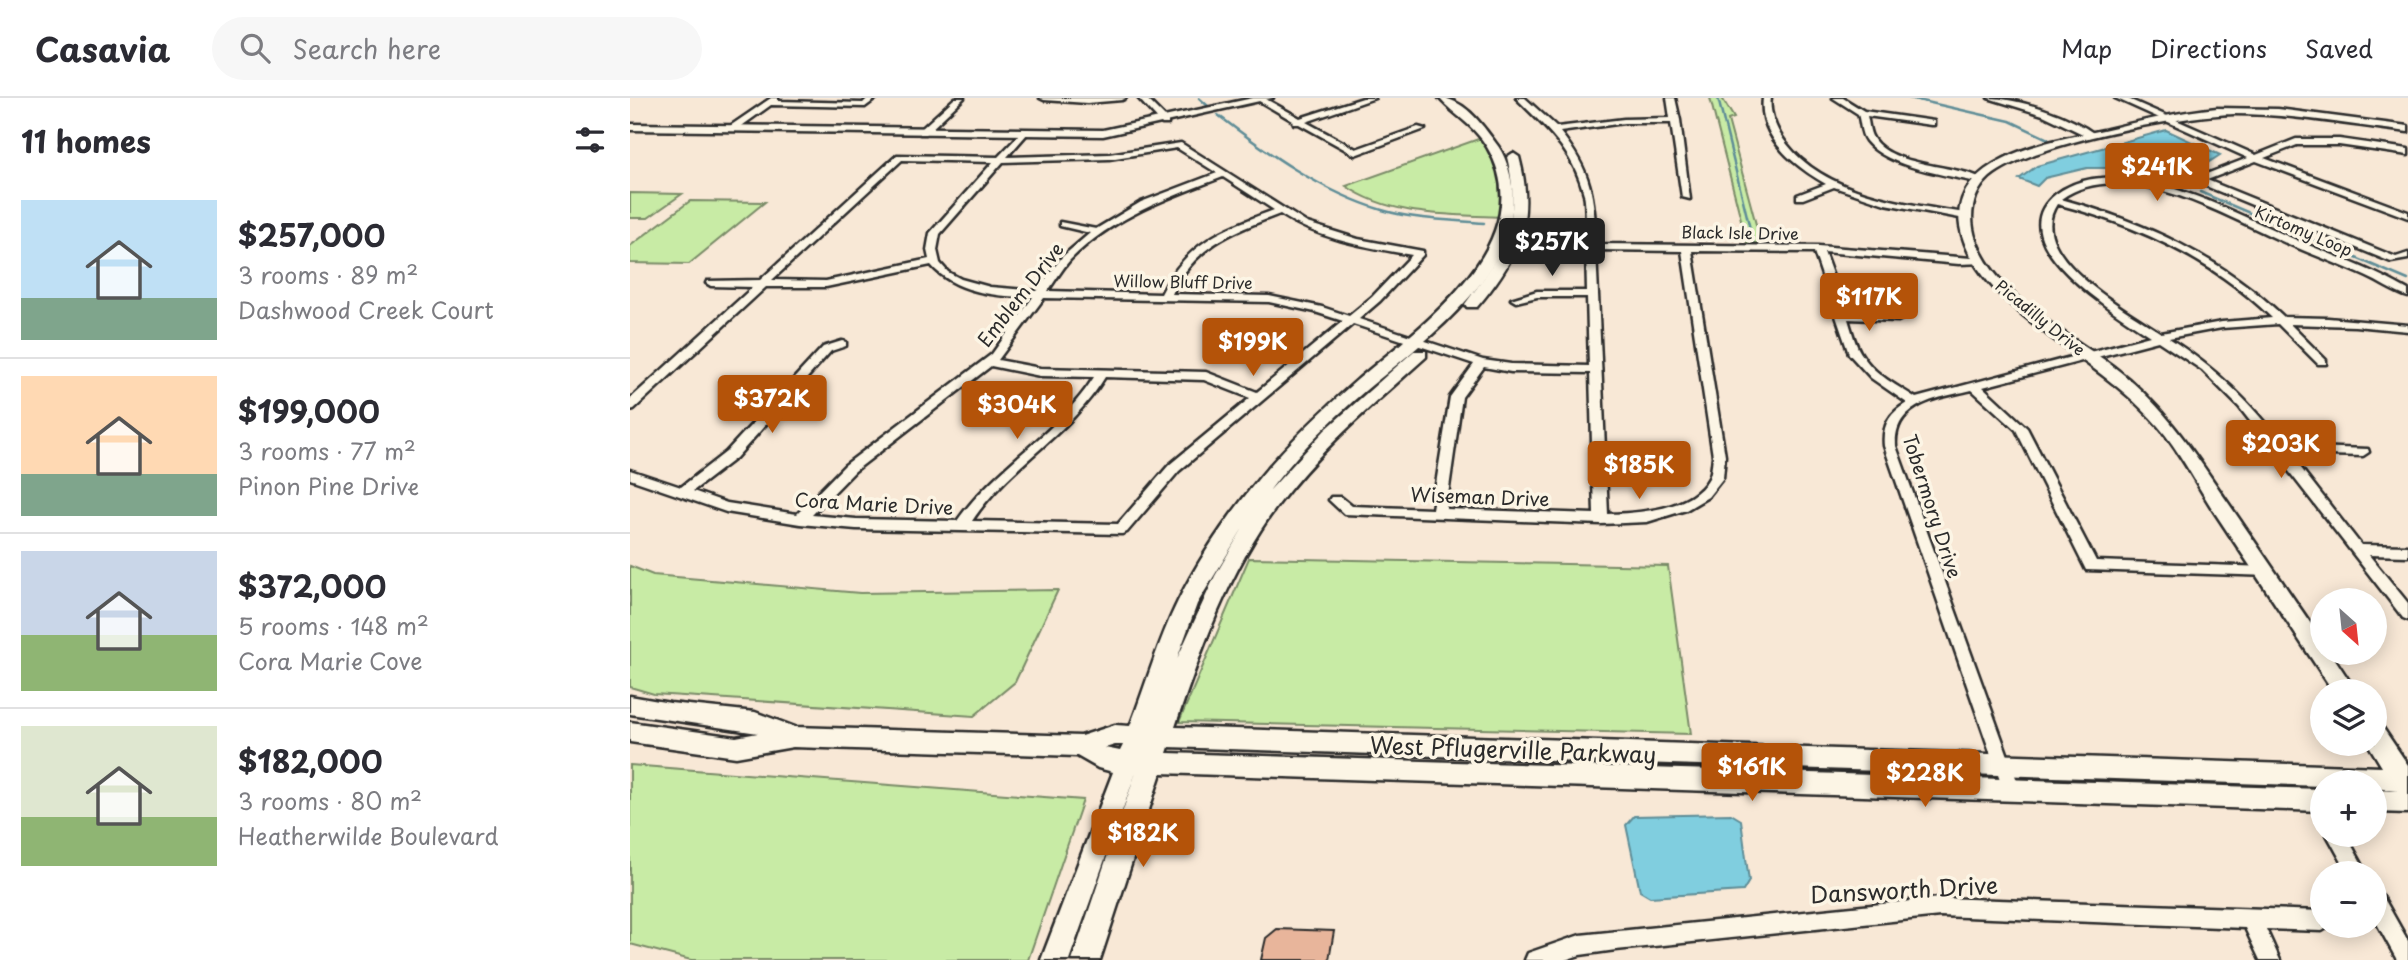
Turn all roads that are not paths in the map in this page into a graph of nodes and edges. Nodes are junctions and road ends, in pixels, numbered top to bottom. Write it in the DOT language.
graph roads {
  1 [pos="873,98"];
  2 [pos="960,98"];
  3 [pos="1044,98"];
  4 [pos="1122,98"];
  5 [pos="1142,98"];
  6 [pos="1371,98"];
  7 [pos="1444,98"];
  8 [pos="1458,98"];
  9 [pos="1520,98"];
  10 [pos="1671,98"];
  11 [pos="1767,98"];
  12 [pos="1837,98"];
  13 [pos="1992,98"];
  14 [pos="2119,98"];
  15 [pos="1262,99"];
  16 [pos="772,100"];
  17 [pos="1862,113"];
  18 [pos="2164,118"];
  19 [pos="1675,120"];
  20 [pos="1165,122"];
  21 [pos="1297,122"];
  22 [pos="1931,123"];
  23 [pos="630,127"];
  24 [pos="733,128"];
  25 [pos="1420,129"];
  26 [pos="2408,129"];
  27 [pos="1555,130"];
  28 [pos="923,132"];
  29 [pos="1024,133"];
  30 [pos="2092,135"];
  31 [pos="2408,152"];
  32 [pos="2255,157"];
  33 [pos="1002,160"];
  34 [pos="1223,174"];
  35 [pos="1980,180"];
  36 [pos="1836,183"];
  37 [pos="1687,197"];
  38 [pos="1800,197"];
  39 [pos="2056,201"];
  40 [pos="1280,211"];
  41 [pos="2407,214"];
  42 [pos="1965,216"];
  43 [pos="1063,224"];
  44 [pos="1097,232"];
  45 [pos="1506,241"];
  46 [pos="1591,245"];
  47 [pos="1686,247"];
  48 [pos="1818,249"];
  49 [pos="2408,256"];
  50 [pos="934,261"];
  51 [pos="1980,261"];
  52 [pos="710,283"];
  53 [pos="763,285"];
  54 [pos="1041,294"];
  55 [pos="1592,294"];
  56 [pos="2408,295"];
  57 [pos="1165,297"];
  58 [pos="1516,299"];
  59 [pos="1841,315"];
  60 [pos="1898,318"];
  61 [pos="1351,320"];
  62 [pos="2278,321"];
  63 [pos="2408,328"];
  64 [pos="2163,337"];
  65 [pos="1422,343"];
  66 [pos="842,344"];
  67 [pos="2088,355"];
  68 [pos="989,362"];
  69 [pos="2322,362"];
  70 [pos="1480,363"];
  71 [pos="1595,370"];
  72 [pos="1102,373"];
  73 [pos="1975,386"];
  74 [pos="1257,396"];
  75 [pos="1914,402"];
  76 [pos="630,407"];
  77 [pos="2279,450"];
  78 [pos="2363,452"];
  79 [pos="630,474"];
  80 [pos="683,492"];
  81 [pos="1336,500"];
  82 [pos="1438,514"];
  83 [pos="800,519"];
  84 [pos="1601,519"];
  85 [pos="961,526"];
  86 [pos="2357,550"];
  87 [pos="2408,551"];
  88 [pos="2266,572"];
  89 [pos="1187,603"];
  90 [pos="2408,614"];
  91 [pos="1202,623"];
  92 [pos="2338,679"];
  93 [pos="630,705"];
  94 [pos="630,732"];
  95 [pos="1137,736"];
  96 [pos="793,737"];
  97 [pos="1161,737"];
  98 [pos="1081,746"];
  99 [pos="2387,752"];
  100 [pos="1663,753"];
  101 [pos="1140,761"];
  102 [pos="2002,764"];
  103 [pos="2300,774"];
  104 [pos="1666,778"];
  105 [pos="2406,780"];
  106 [pos="2011,789"];
  107 [pos="2310,789"];
  108 [pos="2387,801"];
  109 [pos="2408,802"];
  110 [pos="2310,804"];
  111 [pos="2251,918"];
  112 [pos="2310,921"];
  113 [pos="2387,933"];
  114 [pos="1548,958"];
  115 [pos="1055,960"];
  116 [pos="1086,960"];
  117 [pos="2270,960"];
  118 [pos="2408,960"];
  1 -- 16 [label="street"];
  2 -- 28 [label="street"];
  3 -- 4 [label="street"];
  5 -- 20 [label="street"];
  6 -- 21 [label="street"];
  7 -- 45 [label="main road"];
  8 -- 45 [label="main road"];
  9 -- 27 [label="street"];
  10 -- 19 [label="street"];
  11 -- 36 [label="street"];
  12 -- 17 [label="street"];
  13 -- 30 [label="street"];
  14 -- 18 [label="street"];
  15 -- 20 [label="main road"];
  15 -- 21 [label="street"];
  16 -- 24 [label="street"];
  17 -- 22 [label="street"];
  17 -- 35 [label="street"];
  18 -- 26 [label="main road"];
  18 -- 30 [label="main road"];
  18 -- 32 [label="street"];
  19 -- 27 [label="street"];
  19 -- 37 [label="street"];
  20 -- 29 [label="main road"];
  21 -- 25 [label="street"];
  23 -- 24 [label="main road"];
  24 -- 28 [label="main road"];
  27 -- 46 [label="street"];
  28 -- 29 [label="main road"];
  29 -- 33 [label="street"];
  30 -- 35 [label="main road"];
  31 -- 32 [label="street"];
  32 -- 41 [label="street"];
  32 -- 49 [label="street"];
  33 -- 34 [label="street"];
  33 -- 50 [label="street"];
  33 -- 53 [label="street"];
  34 -- 40 [label="street"];
  34 -- 44 [label="street, Emblem Drive"];
  35 -- 42 [label="main road"];
  36 -- 38 [label="street"];
  36 -- 42 [label="street"];
  39 -- 56 [label="street, Kirtomy Loop"];
  39 -- 62 [label="street"];
  39 -- 64 [label="street"];
  40 -- 57 [label="street"];
  40 -- 61 [label="street"];
  42 -- 51 [label="main road, Picadilly Drive"];
  43 -- 44 [label="street"];
  44 -- 54 [label="street, Emblem Drive"];
  45 -- 46 [label="street, Black Isle Drive"];
  45 -- 65 [label="main road"];
  46 -- 47 [label="street, Black Isle Drive"];
  46 -- 55 [label="street"];
  47 -- 48 [label="street, Black Isle Drive"];
  47 -- 84 [label="street, Wiseman Drive"];
  48 -- 51 [label="street, Black Isle Drive"];
  48 -- 59 [label="street"];
  50 -- 53 [label="street"];
  50 -- 54 [label="street, Willow Bluff Drive"];
  51 -- 67 [label="main road, Picadilly Drive"];
  52 -- 53 [label="street"];
  53 -- 76 [label="street"];
  54 -- 57 [label="street, Willow Bluff Drive"];
  54 -- 68 [label="street, Emblem Drive"];
  55 -- 58 [label="street"];
  55 -- 71 [label="street"];
  57 -- 61 [label="street, Willow Bluff Drive"];
  59 -- 60 [label="street"];
  59 -- 75 [label="street"];
  61 -- 65 [label="street, Willow Bluff Drive"];
  61 -- 74 [label="street"];
  62 -- 63 [label="street"];
  62 -- 64 [label="street"];
  62 -- 69 [label="street"];
  64 -- 67 [label="street"];
  64 -- 77 [label="street"];
  65 -- 70 [label="street, Willow Bluff Drive"];
  65 -- 89 [label="main road"];
  65 -- 91 [label="main road"];
  66 -- 80 [label="street"];
  67 -- 73 [label="street"];
  67 -- 88 [label="main road, Picadilly Drive"];
  68 -- 72 [label="street"];
  68 -- 83 [label="street, Emblem Drive"];
  70 -- 71 [label="street, Willow Bluff Drive"];
  70 -- 82 [label="street"];
  71 -- 84 [label="street"];
  72 -- 74 [label="street"];
  72 -- 85 [label="street"];
  73 -- 75 [label="street"];
  73 -- 88 [label="street"];
  74 -- 85 [label="street, Cora Marie Drive"];
  75 -- 102 [label="street, Tobermory Drive"];
  77 -- 78 [label="street"];
  77 -- 86 [label="street"];
  79 -- 80 [label="street, Cora Marie Drive"];
  80 -- 83 [label="street, Cora Marie Drive"];
  81 -- 82 [label="street, Wiseman Drive"];
  82 -- 84 [label="street, Wiseman Drive"];
  83 -- 85 [label="street, Cora Marie Drive"];
  86 -- 87 [label="street"];
  86 -- 90 [label="street"];
  88 -- 92 [label="main road, Picadilly Drive"];
  89 -- 91 [label="main road"];
  89 -- 95 [label="main road"];
  91 -- 97 [label="main road"];
  93 -- 96 [label="main road, West Pflugerville Parkway"];
  94 -- 96 [label="main road, West Pflugerville Parkway"];
  95 -- 97 [label="main road, West Pflugerville Parkway"];
  95 -- 98 [label="main road, West Pflugerville Parkway"];
  95 -- 101 [label="main road"];
  96 -- 98 [label="main road, West Pflugerville Parkway"];
  97 -- 100 [label="main road, West Pflugerville Parkway"];
  97 -- 101 [label="main road"];
  98 -- 101 [label="main road, West Pflugerville Parkway"];
  99 -- 105 [label="main road"];
  100 -- 102 [label="main road, West Pflugerville Parkway"];
  100 -- 104 [label="main road"];
  101 -- 104 [label="main road, West Pflugerville Parkway"];
  101 -- 115 [label="main road"];
  101 -- 116 [label="main road"];
  102 -- 103 [label="main road, West Pflugerville Parkway"];
  102 -- 106 [label="street, Tobermory Drive"];
  103 -- 105 [label="main road, West Pflugerville Parkway"];
  103 -- 107 [label="street"];
  104 -- 106 [label="main road, West Pflugerville Parkway"];
  106 -- 110 [label="main road, West Pflugerville Parkway"];
  108 -- 109 [label="main road"];
  111 -- 112 [label="street, Dansworth Drive"];
  111 -- 114 [label="street, Dansworth Drive"];
  111 -- 117 [label="street"];
  113 -- 118 [label="street"];
}
